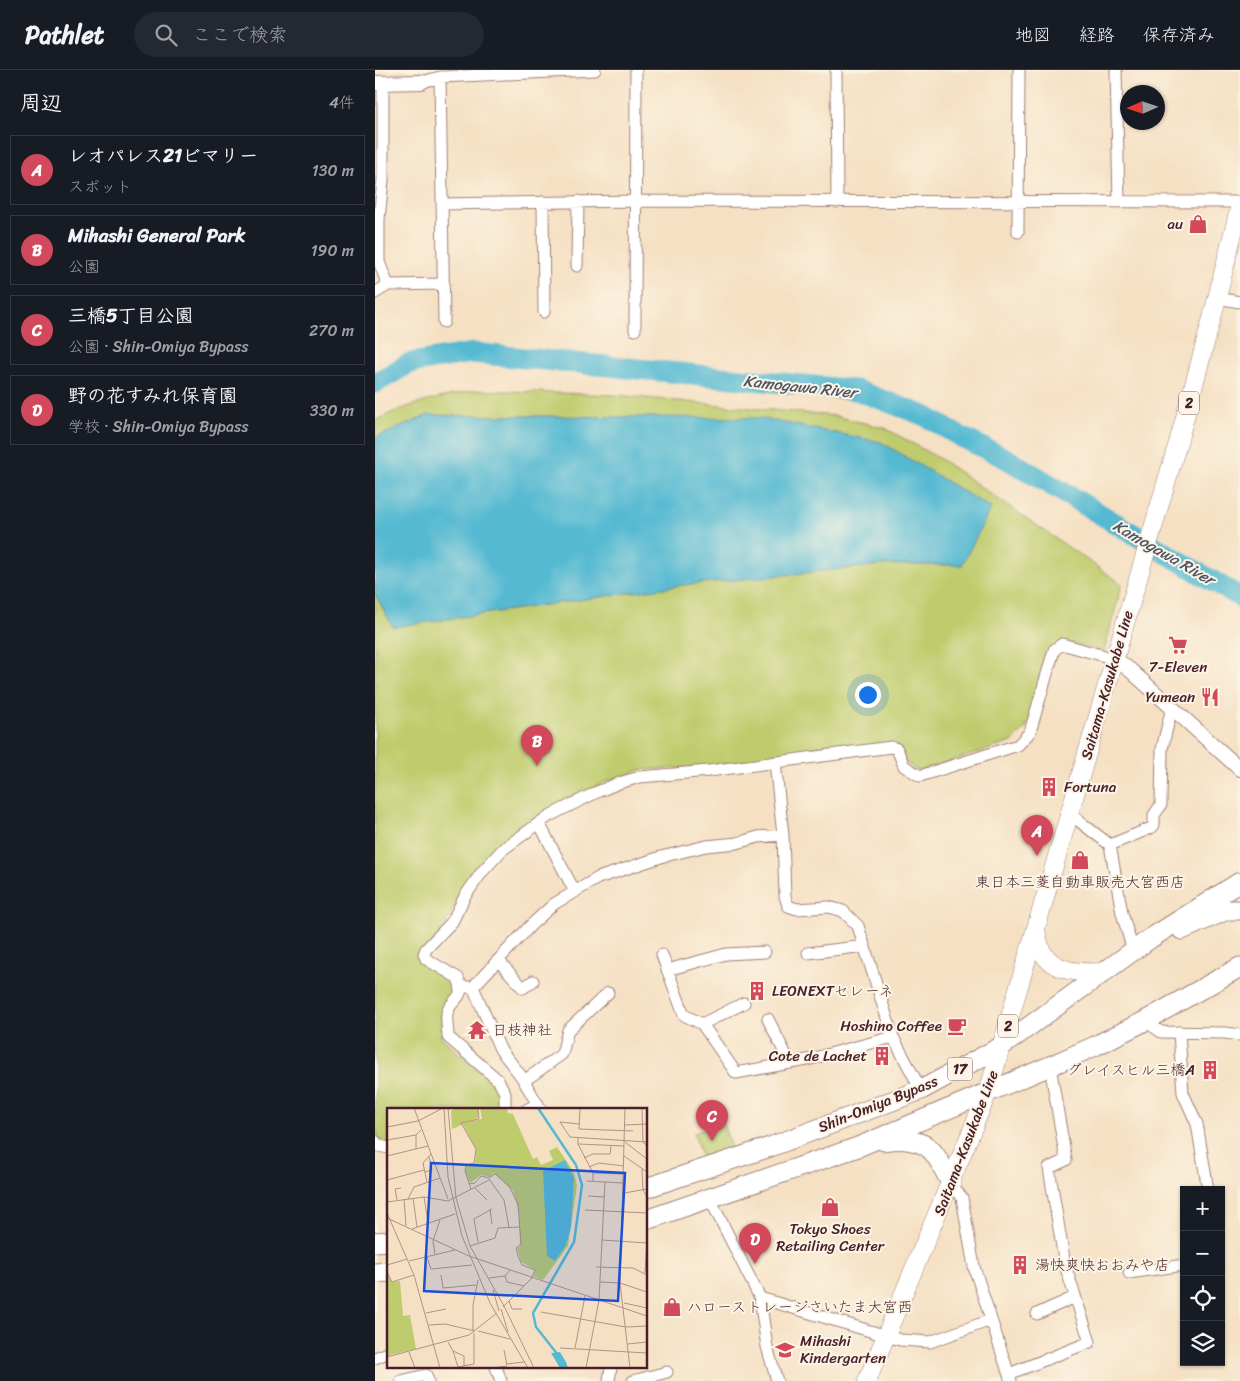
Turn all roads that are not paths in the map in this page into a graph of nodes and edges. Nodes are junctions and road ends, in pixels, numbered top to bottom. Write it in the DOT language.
graph roads {
  1 [pos="595,70"];
  2 [pos="636,70"];
  3 [pos="835,70"];
  4 [pos="1019,70"];
  5 [pos="1116,70"];
  6 [pos="508,72"];
  7 [pos="440,78"];
  8 [pos="421,82"];
  9 [pos="379,83"];
  10 [pos="636,200"];
  11 [pos="543,202"];
  12 [pos="578,202"];
  13 [pos="837,202"];
  14 [pos="1019,202"];
  15 [pos="1119,202"];
  16 [pos="442,204"];
  17 [pos="1240,204"];
  18 [pos="1018,232"];
  19 [pos="577,266"];
  20 [pos="444,284"];
  21 [pos="388,285"];
  22 [pos="375,293"];
  23 [pos="1217,298"];
  24 [pos="1240,302"];
  25 [pos="544,312"];
  26 [pos="444,322"];
  27 [pos="635,330"];
  28 [pos="1115,659"];
  29 [pos="1172,707"];
  30 [pos="775,762"];
  31 [pos="1240,770"];
  32 [pos="1070,814"];
  33 [pos="539,823"];
  34 [pos="783,835"];
  35 [pos="1110,845"];
  36 [pos="1240,882"];
  37 [pos="575,892"];
  38 [pos="1240,910"];
  39 [pos="1036,930"];
  40 [pos="865,946"];
  41 [pos="1133,951"];
  42 [pos="765,952"];
  43 [pos="808,953"];
  44 [pos="662,955"];
  45 [pos="499,960"];
  46 [pos="1240,967"];
  47 [pos="667,970"];
  48 [pos="1103,972"];
  49 [pos="533,981"];
  50 [pos="461,987"];
  51 [pos="473,987"];
  52 [pos="608,993"];
  53 [pos="744,1002"];
  54 [pos="768,1019"];
  55 [pos="1145,1021"];
  56 [pos="702,1024"];
  57 [pos="1179,1032"];
  58 [pos="1240,1035"];
  59 [pos="893,1037"];
  60 [pos="1002,1046"];
  61 [pos="790,1063"];
  62 [pos="1050,1066"];
  63 [pos="524,1081"];
  64 [pos="921,1090"];
  65 [pos="988,1092"];
  66 [pos="540,1107"];
  67 [pos="505,1108"];
  68 [pos="375,1141"];
  69 [pos="859,1147"];
  70 [pos="387,1148"];
  71 [pos="951,1183"];
  72 [pos="1207,1186"];
  73 [pos="647,1188"];
  74 [pos="710,1199"];
  75 [pos="647,1220"];
  76 [pos="1180,1266"];
  77 [pos="1129,1273"];
  78 [pos="1075,1297"];
  79 [pos="760,1298"];
  80 [pos="1037,1314"];
  81 [pos="991,1320"];
  82 [pos="886,1335"];
  83 [pos="387,1353"];
  84 [pos="375,1358"];
  85 [pos="496,1368"];
  86 [pos="611,1368"];
  87 [pos="667,1372"];
  88 [pos="1010,1377"];
  89 [pos="401,1381"];
  90 [pos="428,1381"];
  91 [pos="501,1381"];
  92 [pos="609,1381"];
  93 [pos="633,1381"];
  94 [pos="777,1381"];
  95 [pos="867,1381"];
  1 -- 6 [label="street"];
  2 -- 10 [label="street"];
  3 -- 13 [label="street"];
  4 -- 14 [label="street"];
  5 -- 15 [label="street"];
  6 -- 7 [label="street"];
  7 -- 8 [label="street"];
  7 -- 16 [label="street"];
  8 -- 9 [label="street"];
  9 -- 21 [label="street"];
  10 -- 12 [label="street"];
  10 -- 13 [label="street"];
  10 -- 27 [label="street"];
  11 -- 12 [label="street"];
  11 -- 16 [label="street"];
  11 -- 25 [label="street"];
  12 -- 19 [label="street"];
  13 -- 14 [label="street"];
  14 -- 15 [label="street"];
  14 -- 18 [label="street"];
  15 -- 17 [label="street"];
  16 -- 20 [label="street"];
  17 -- 23 [label="main road, Saitama-Kasukabe Line / 2"];
  20 -- 21 [label="street"];
  20 -- 26 [label="street"];
  21 -- 22 [label="street"];
  23 -- 24 [label="street"];
  23 -- 28 [label="main road, Saitama-Kasukabe Line / 2"];
  28 -- 29 [label="street"];
  28 -- 30 [label="street"];
  28 -- 32 [label="main road, Saitama-Kasukabe Line / 2"];
  29 -- 31 [label="street"];
  29 -- 35 [label="street"];
  30 -- 33 [label="street"];
  30 -- 34 [label="street"];
  32 -- 35 [label="street"];
  32 -- 39 [label="main road, Saitama-Kasukabe Line / 2"];
  33 -- 37 [label="street"];
  33 -- 50 [label="street"];
  34 -- 37 [label="street"];
  34 -- 40 [label="street"];
  35 -- 41 [label="street"];
  36 -- 41 [label="highway, Shin-Omiya Bypass / 17"];
  37 -- 45 [label="street"];
  38 -- 41 [label="highway"];
  39 -- 48 [label="main road"];
  39 -- 60 [label="main road, Saitama-Kasukabe Line / 2"];
  40 -- 43 [label="street"];
  40 -- 59 [label="street"];
  41 -- 48 [label="highway, Shin-Omiya Bypass / 17"];
  42 -- 47 [label="street"];
  44 -- 47 [label="street"];
  45 -- 49 [label="street"];
  45 -- 51 [label="street"];
  46 -- 55 [label="highway, Shin-Omiya Bypass / 17"];
  47 -- 56 [label="street"];
  48 -- 60 [label="highway, Shin-Omiya Bypass / 17"];
  50 -- 51 [label="street"];
  50 -- 67 [label="street"];
  51 -- 63 [label="street"];
  52 -- 63 [label="street"];
  53 -- 56 [label="street"];
  54 -- 61 [label="street"];
  55 -- 57 [label="street"];
  55 -- 62 [label="highway, Shin-Omiya Bypass / 17"];
  56 -- 61 [label="street"];
  57 -- 58 [label="street"];
  57 -- 72 [label="street"];
  59 -- 61 [label="street"];
  59 -- 64 [label="street"];
  60 -- 64 [label="highway, Shin-Omiya Bypass / 17"];
  60 -- 65 [label="main road, Saitama-Kasukabe Line / 2"];
  62 -- 65 [label="highway, Shin-Omiya Bypass / 17"];
  62 -- 78 [label="street"];
  63 -- 66 [label="street"];
  64 -- 73 [label="highway, Shin-Omiya Bypass / 17"];
  65 -- 69 [label="highway, Shin-Omiya Bypass / 17"];
  65 -- 71 [label="main road, Saitama-Kasukabe Line / 2"];
  68 -- 70 [label="street"];
  69 -- 71 [label="highway"];
  69 -- 74 [label="highway, Shin-Omiya Bypass / 17"];
  71 -- 81 [label="street"];
  71 -- 82 [label="main road, Saitama-Kasukabe Line / 2"];
  74 -- 75 [label="highway, Shin-Omiya Bypass / 17"];
  74 -- 79 [label="street"];
  76 -- 77 [label="street"];
  78 -- 80 [label="street"];
  78 -- 88 [label="street"];
  79 -- 82 [label="street"];
  79 -- 94 [label="street"];
  81 -- 82 [label="street"];
  81 -- 88 [label="street"];
  82 -- 95 [label="main road, Saitama-Kasukabe Line / 2"];
  83 -- 84 [label="street"];
  85 -- 91 [label="street"];
  86 -- 92 [label="street"];
  87 -- 93 [label="street"];
  89 -- 90 [label="street"];
}
